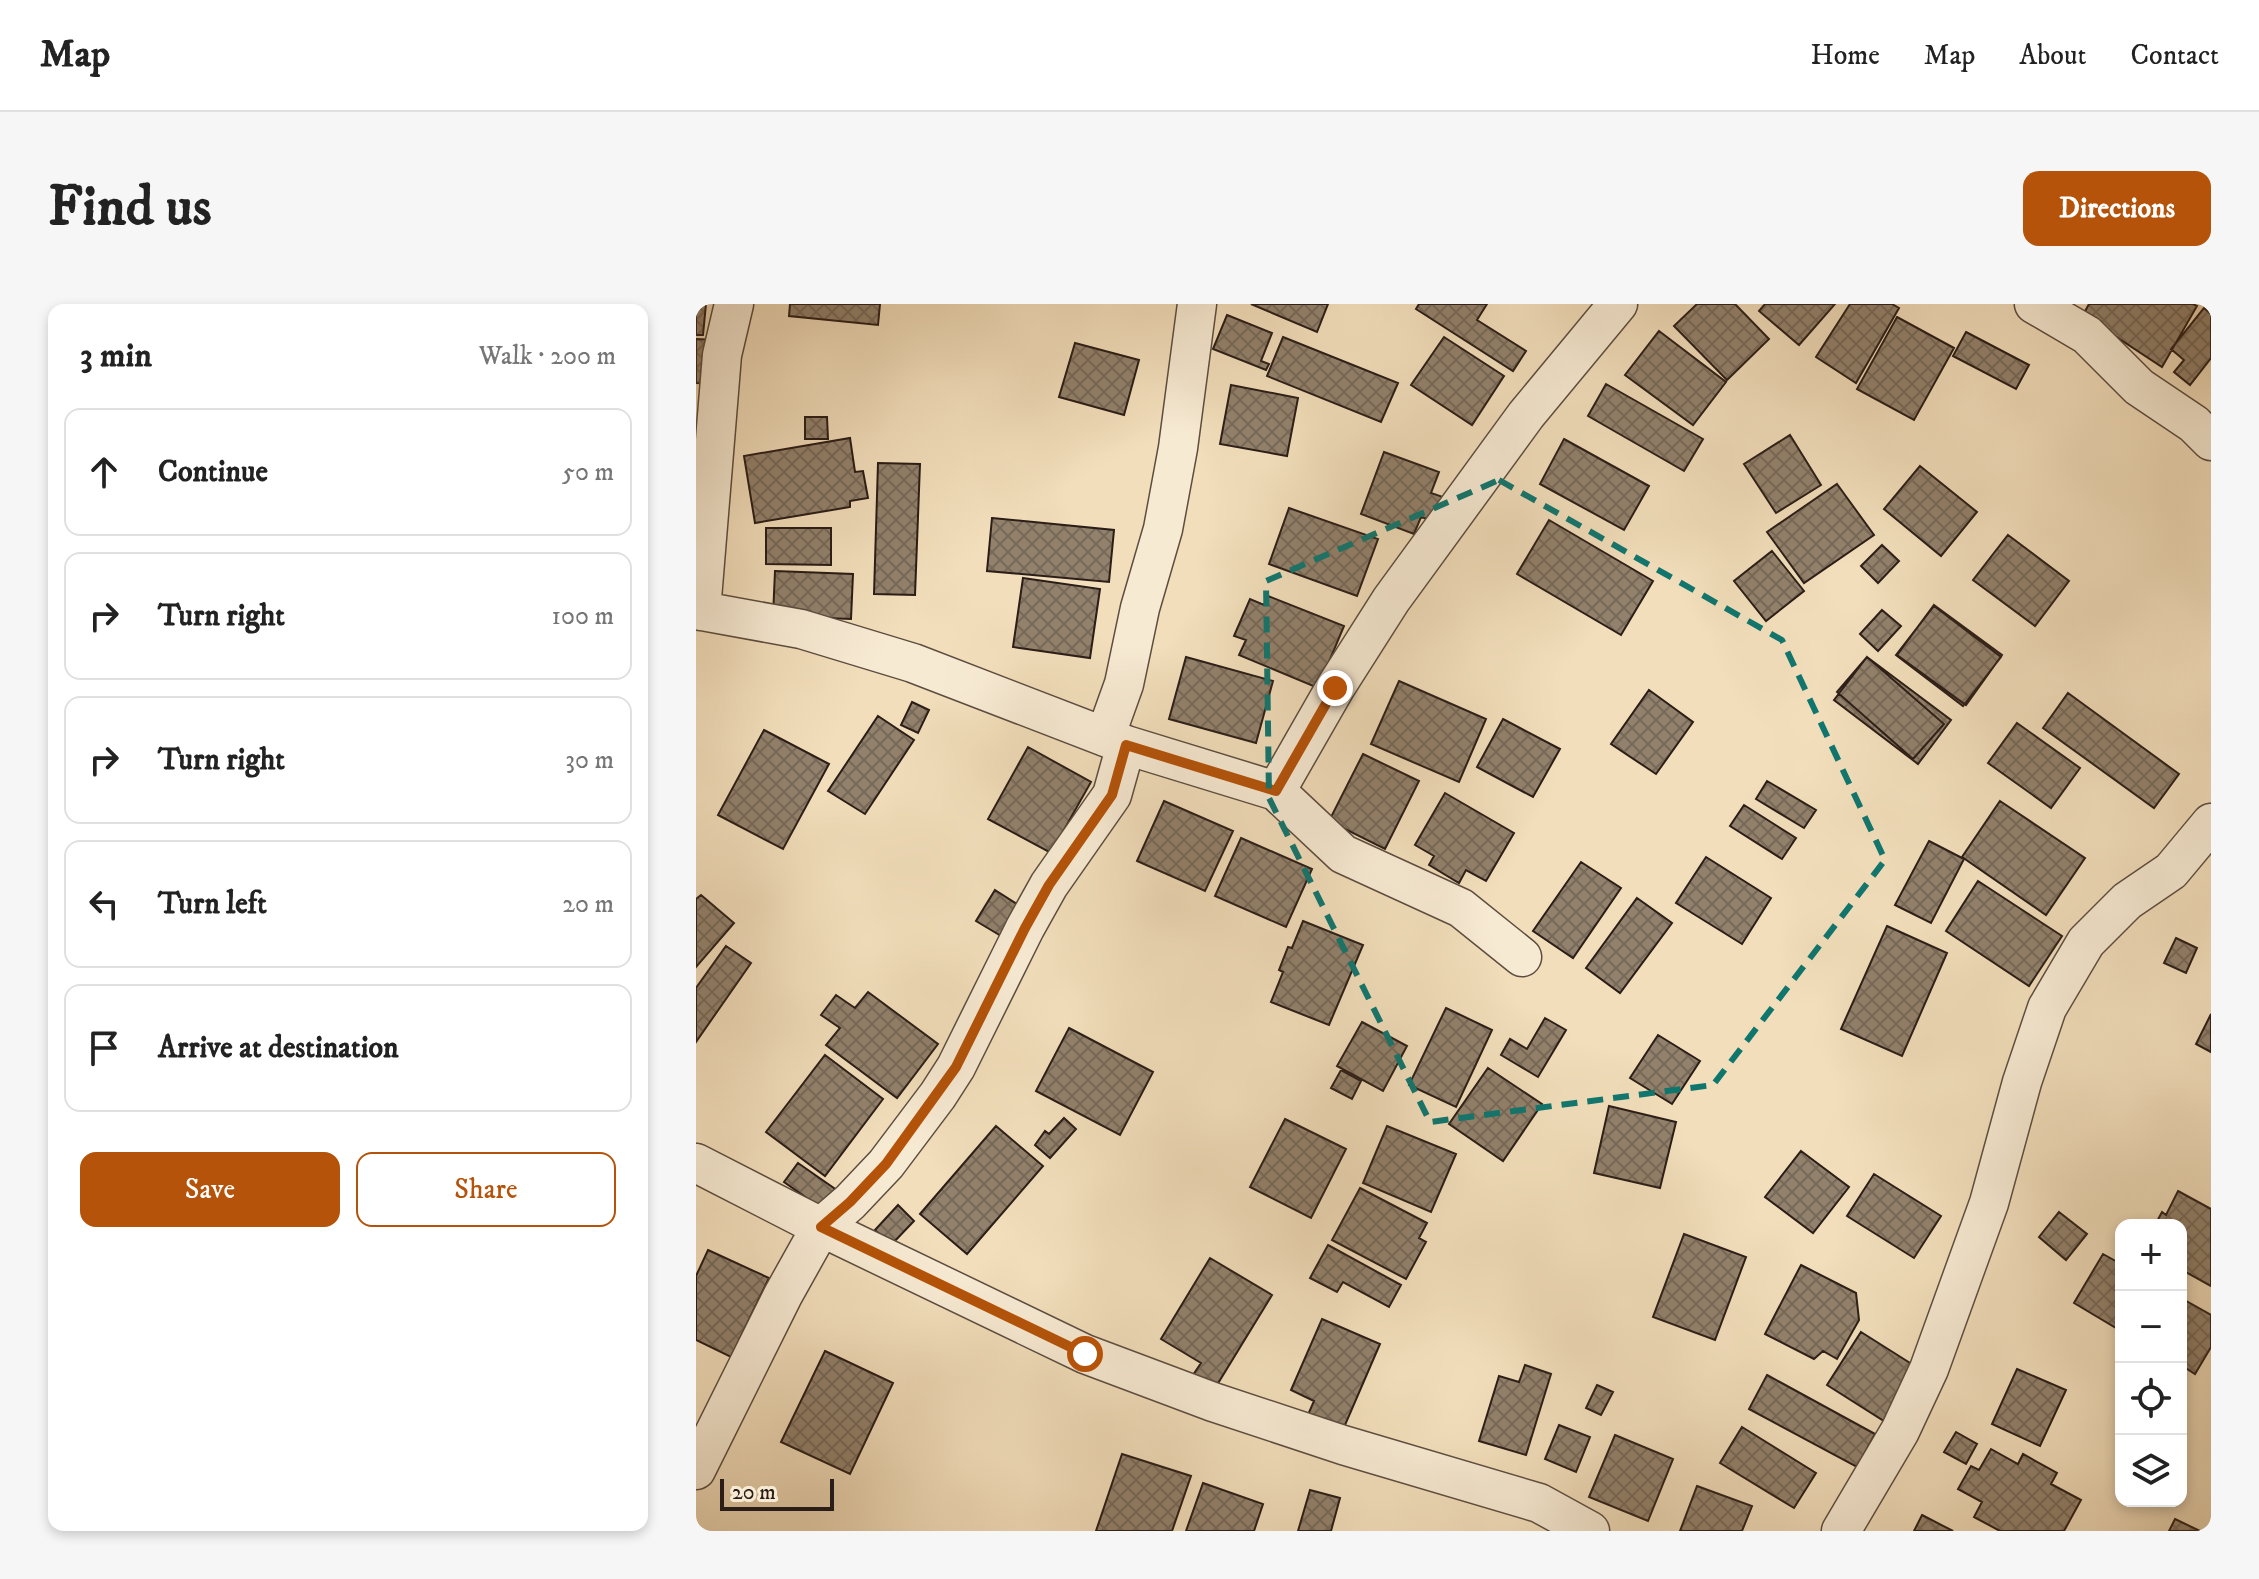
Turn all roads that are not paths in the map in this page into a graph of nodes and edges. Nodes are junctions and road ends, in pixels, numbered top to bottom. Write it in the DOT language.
graph roads {
  1 [pos="734,304"];
  2 [pos="1197,304"];
  3 [pos="1618,304"];
  4 [pos="2034,304"];
  5 [pos="2211,441"];
  6 [pos="698,610"];
  7 [pos="1115,741"];
  8 [pos="1276,791"];
  9 [pos="2211,823"];
  10 [pos="1522,957"];
  11 [pos="696,1163"];
  12 [pos="821,1227"];
  13 [pos="696,1470"];
  14 [pos="1590,1531"];
  15 [pos="1841,1531"];
  1 -- 6 [label="street"];
  2 -- 7 [label="street"];
  3 -- 8 [label="street"];
  4 -- 5 [label="street"];
  6 -- 7 [label="street"];
  7 -- 8 [label="street"];
  7 -- 12 [label="street"];
  8 -- 10 [label="street"];
  9 -- 15 [label="street"];
  11 -- 12 [label="street"];
  12 -- 13 [label="street"];
  12 -- 14 [label="street"];
}
